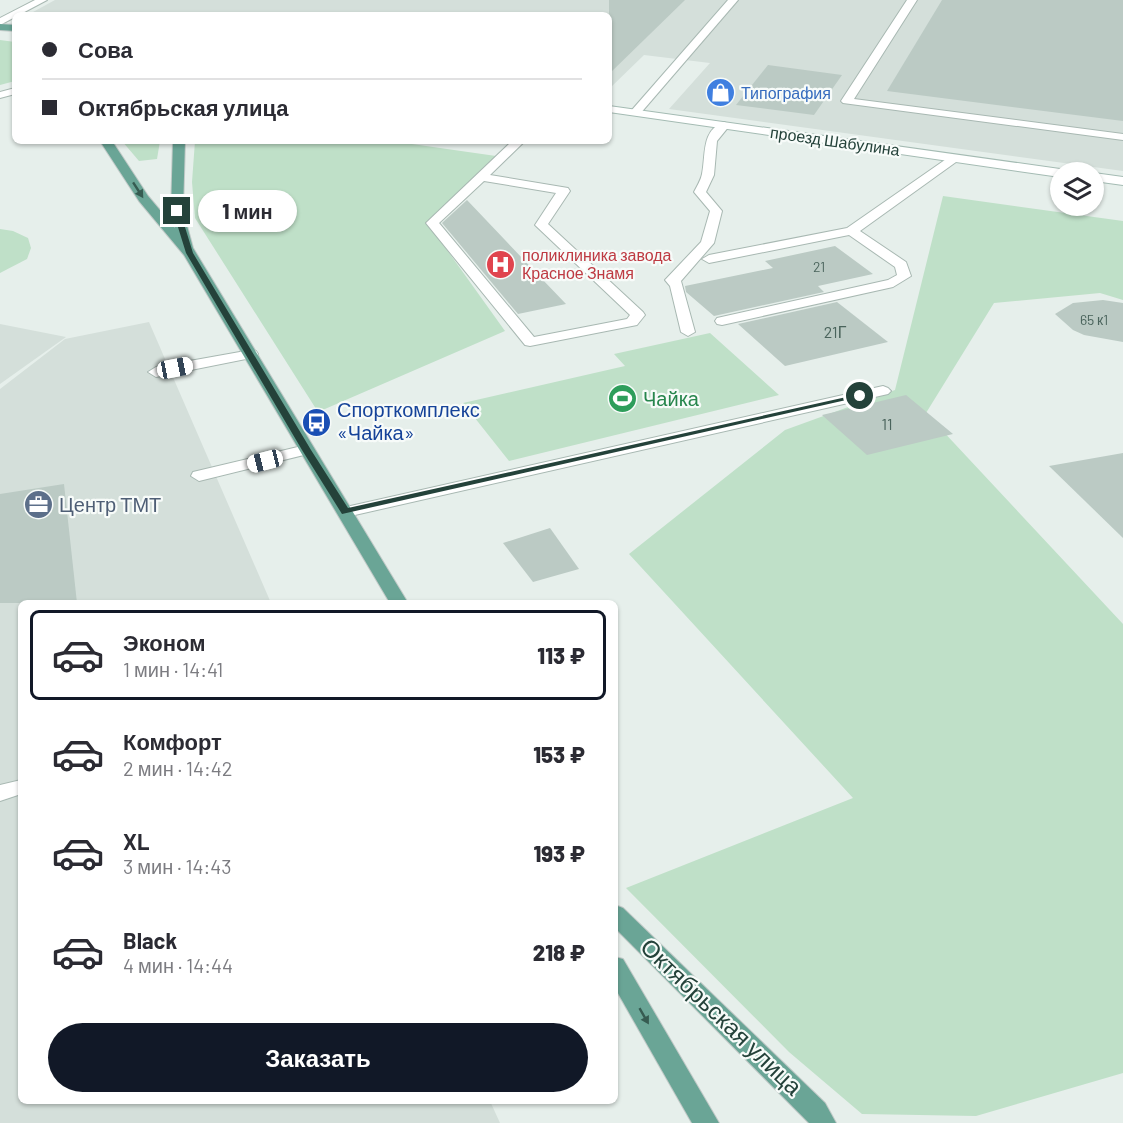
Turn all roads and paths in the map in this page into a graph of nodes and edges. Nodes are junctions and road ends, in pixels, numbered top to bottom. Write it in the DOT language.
graph roads {
  1 [pos="42,0"];
  2 [pos="733,0"];
  3 [pos="912,0"];
  4 [pos="19,12"];
  5 [pos="612,110"];
  6 [pos="635,113"];
  7 [pos="724,125"];
  8 [pos="1123,137"];
  9 [pos="108,144"];
  10 [pos="179,144"];
  11 [pos="513,144"];
  12 [pos="952,159"];
  13 [pos="1050,172"];
  14 [pos="483,177"];
  15 [pos="1104,178"];
  16 [pos="1123,181"];
  17 [pos="851,231"];
  18 [pos="190,253"];
  19 [pos="709,260"];
  20 [pos="722,321"];
  21 [pos="688,332"];
  22 [pos="251,354"];
  23 [pos="156,372"];
  24 [pos="883,391"];
  25 [pos="306,450"];
  26 [pos="199,476"];
  27 [pos="346,512"];
  28 [pos="397,600"];
  29 [pos="18,788"];
  30 [pos="0,793"];
  31 [pos="618,917"];
  32 [pos="618,971"];
  33 [pos="706,1123"];
  34 [pos="823,1123"];
  1 -- 4 [label="street"];
  2 -- 6 [label="street"];
  3 -- 8 [label="street"];
  5 -- 6 [label="street, проезд Шабулина"];
  6 -- 7 [label="street, проезд Шабулина"];
  7 -- 12 [label="street, проезд Шабулина"];
  7 -- 21 [label="street"];
  9 -- 18 [label="main road, one-way"];
  10 -- 18 [label="main road"];
  11 -- 14 [label="street"];
  12 -- 13 [label="street, проезд Шабулина"];
  12 -- 17 [label="street"];
  14 -- 14 [label="street"];
  15 -- 16 [label="street"];
  17 -- 19 [label="street"];
  17 -- 20 [label="street"];
  18 -- 22 [label="main road"];
  22 -- 23 [label="street"];
  22 -- 25 [label="main road"];
  24 -- 27 [label="street"];
  25 -- 26 [label="street"];
  25 -- 27 [label="main road"];
  27 -- 28 [label="main road"];
  29 -- 30 [label="street"];
  31 -- 34 [label="main road, Октябрьская улица"];
  32 -- 33 [label="main road, Октябрьская улица, one-way"];
}
